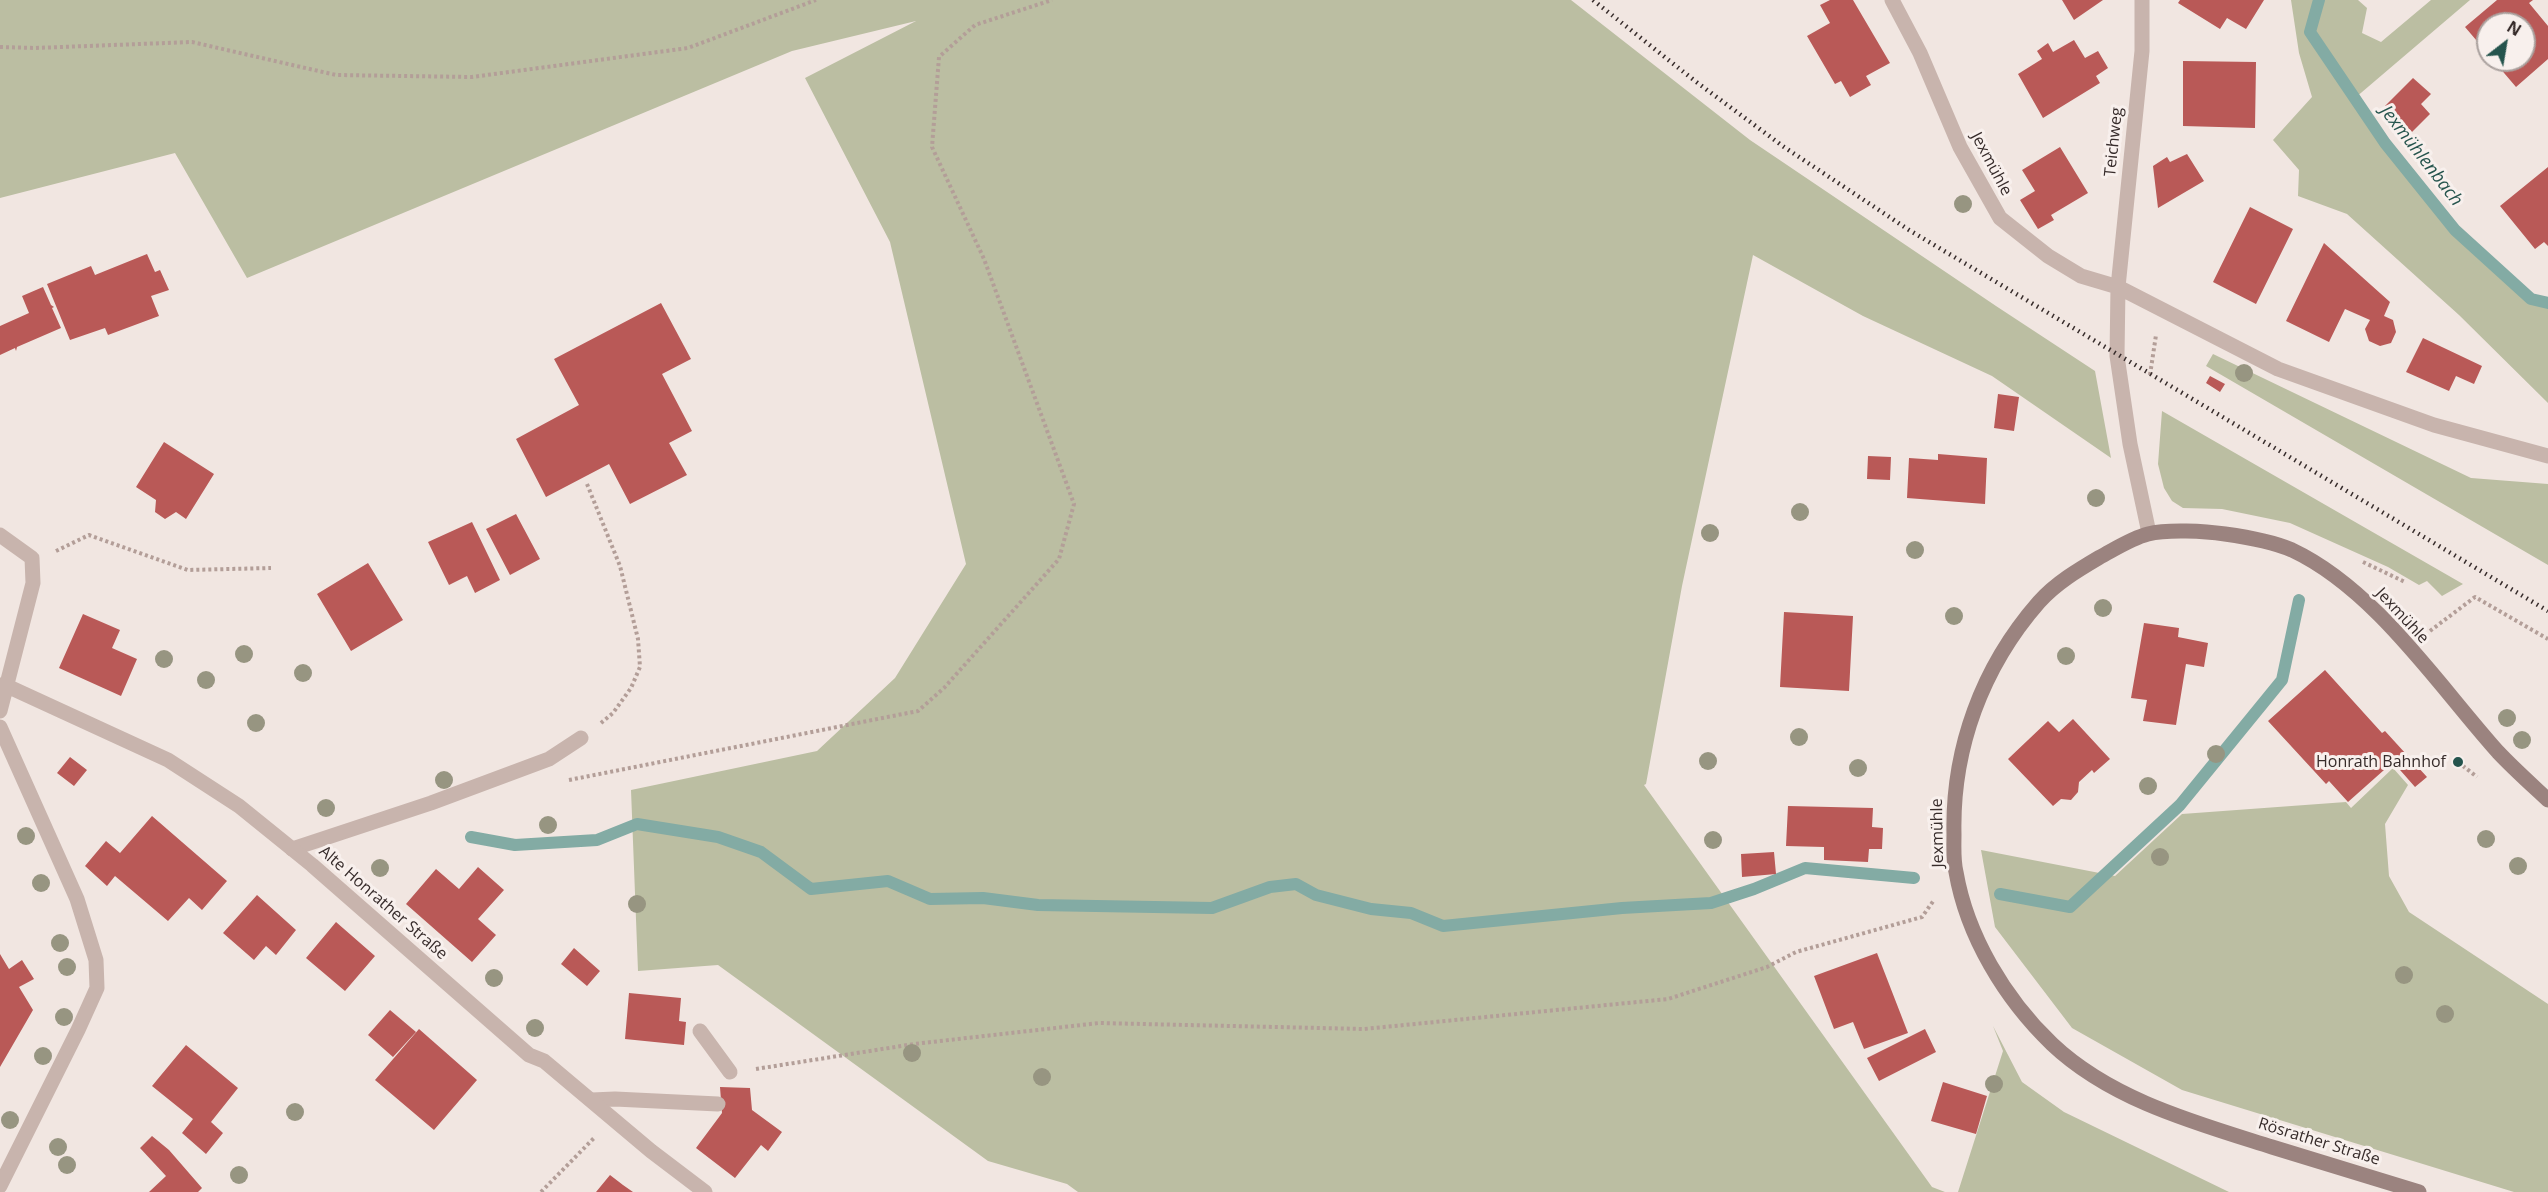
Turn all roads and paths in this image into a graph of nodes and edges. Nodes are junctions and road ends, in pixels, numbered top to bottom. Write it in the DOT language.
graph roads {
  1 [pos="816,0"];
  2 [pos="1052,0"];
  3 [pos="1892,0"];
  4 [pos="2142,0"];
  5 [pos="0,46"];
  6 [pos="2118,287"];
  7 [pos="2158,325"];
  8 [pos="2151,386"];
  9 [pos="2548,456"];
  10 [pos="587,484"];
  11 [pos="2149,533"];
  12 [pos="0,535"];
  13 [pos="32,558"];
  14 [pos="2359,560"];
  15 [pos="271,568"];
  16 [pos="2404,582"];
  17 [pos="2548,639"];
  18 [pos="2408,648"];
  19 [pos="4,685"];
  20 [pos="0,711"];
  21 [pos="0,727"];
  22 [pos="581,738"];
  23 [pos="2458,762"];
  24 [pos="2477,777"];
  25 [pos="558,784"];
  26 [pos="2548,800"];
  27 [pos="292,849"];
  28 [pos="1955,870"];
  29 [pos="700,1031"];
  30 [pos="730,1072"];
  31 [pos="592,1100"];
  32 [pos="718,1104"];
  33 [pos="612,1119"];
  34 [pos="2209,1127"];
  35 [pos="0,1185"];
  36 [pos="541,1192"];
  37 [pos="705,1192"];
  38 [pos="2419,1192"];
  1 -- 5 [label="path"];
  2 -- 25 [label="path"];
  3 -- 6 [label="street, Jexmühle"];
  4 -- 6 [label="street, Teichweg"];
  6 -- 9 [label="street, Jexmühle"];
  6 -- 11 [label="street"];
  7 -- 8 [label="path"];
  10 -- 22 [label="path"];
  11 -- 18 [label="street, Jexmühle"];
  11 -- 28 [label="street, Jexmühle"];
  12 -- 13 [label="street"];
  13 -- 15 [label="path"];
  13 -- 19 [label="street"];
  14 -- 16 [label="path"];
  17 -- 18 [label="path"];
  18 -- 26 [label="street, Jexmühle"];
  19 -- 20 [label="street"];
  19 -- 27 [label="street, Alte Honrather Straße"];
  21 -- 35 [label="street"];
  22 -- 27 [label="street"];
  23 -- 24 [label="path"];
  27 -- 31 [label="street, Alte Honrather Straße"];
  28 -- 30 [label="path"];
  28 -- 34 [label="street, Jexmühle"];
  29 -- 30 [label="street"];
  31 -- 32 [label="street"];
  31 -- 33 [label="street, Alte Honrather Straße"];
  33 -- 36 [label="path"];
  33 -- 37 [label="street, Alte Honrather Straße"];
  34 -- 38 [label="street, Rösrather Straße"];
}
